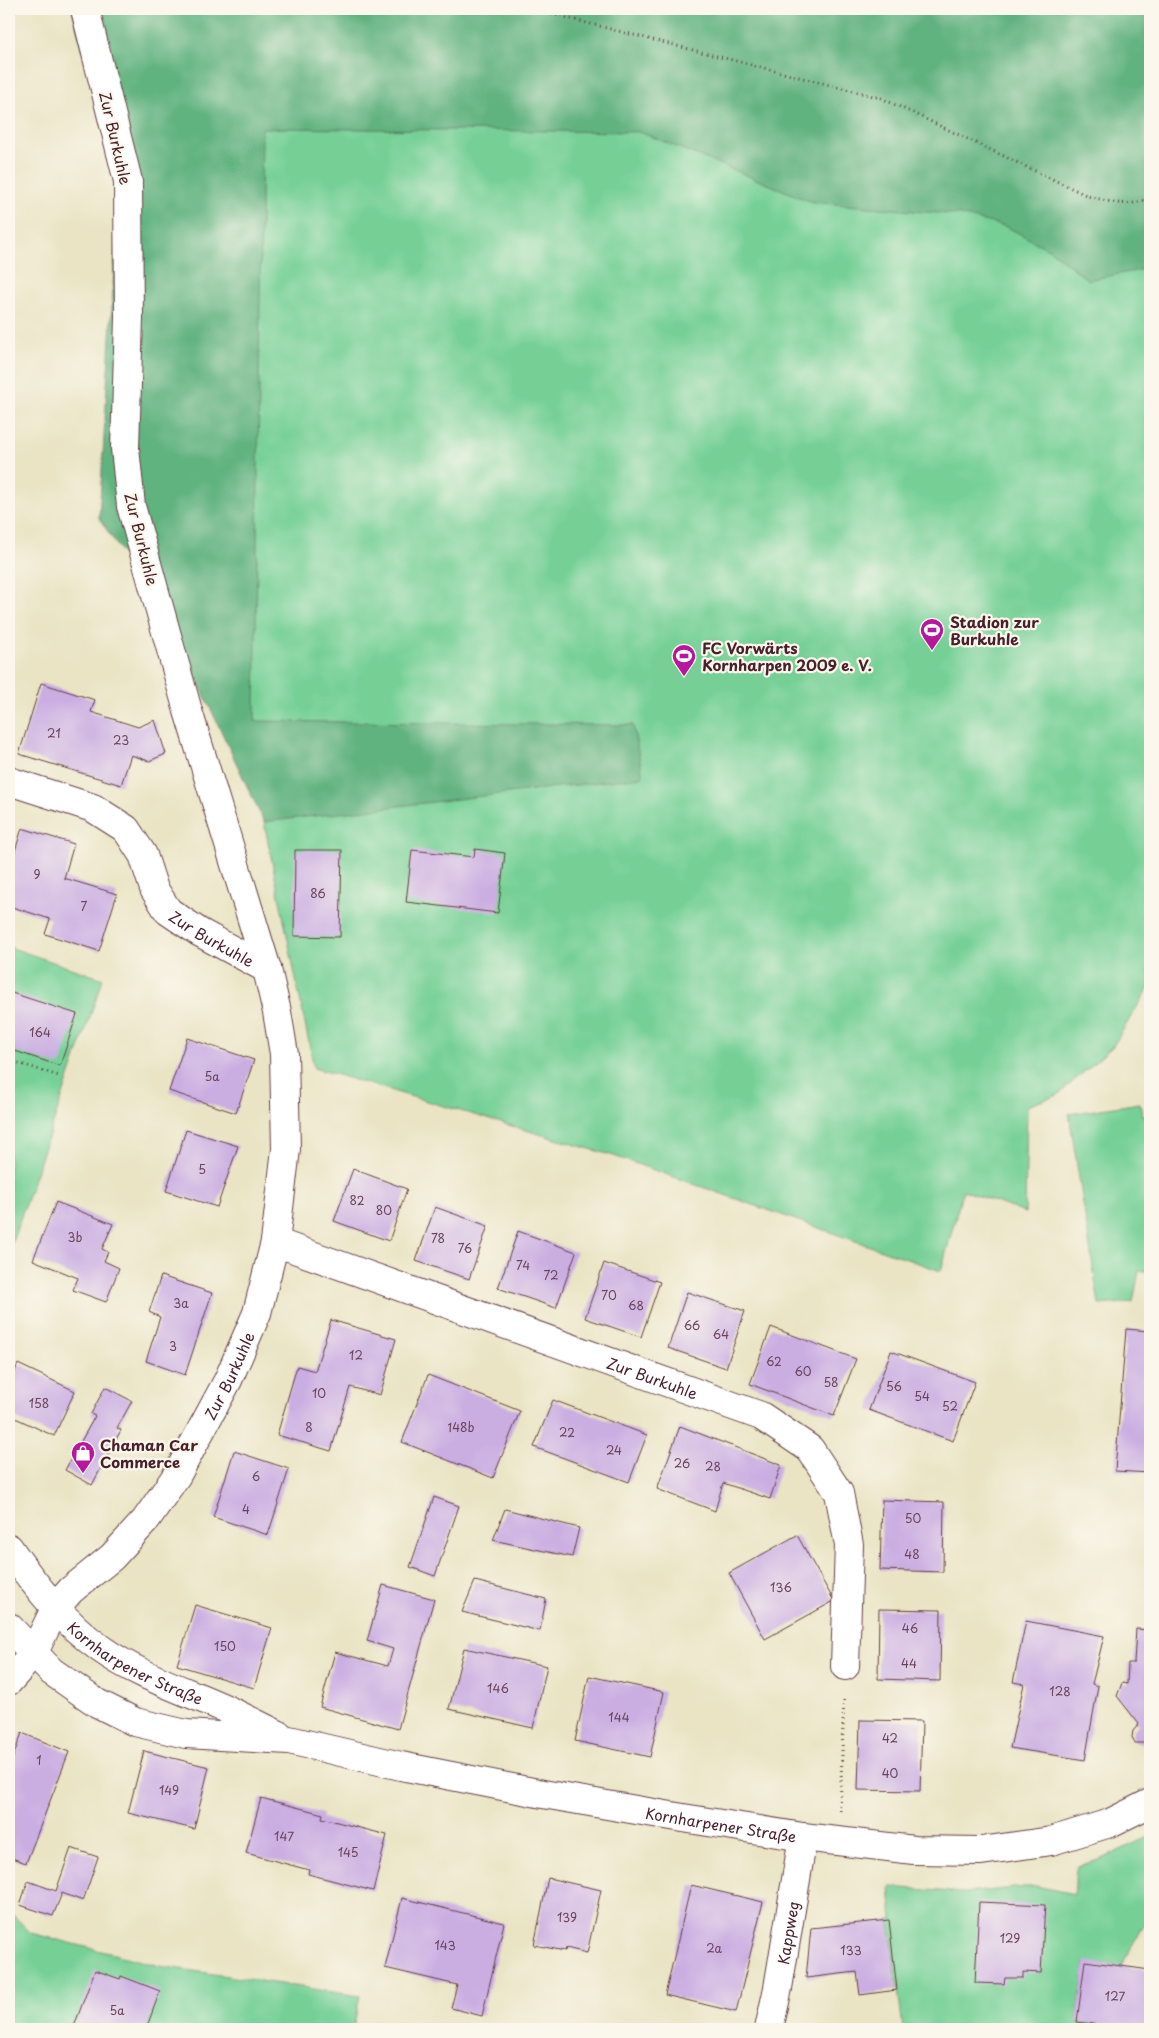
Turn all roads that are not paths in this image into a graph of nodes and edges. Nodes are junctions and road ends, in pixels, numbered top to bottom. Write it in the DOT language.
graph roads {
  1 [pos="85,9"];
  2 [pos="9,781"];
  3 [pos="267,969"];
  4 [pos="275,1242"];
  5 [pos="9,1548"];
  6 [pos="56,1607"];
  7 [pos="9,1621"];
  8 [pos="9,1627"];
  9 [pos="33,1654"];
  10 [pos="845,1666"];
  11 [pos="9,1681"];
  12 [pos="289,1740"];
  13 [pos="1150,1803"];
  14 [pos="802,1837"];
  15 [pos="769,2029"];
  1 -- 3 [label="street, Zur Burkuhle"];
  2 -- 3 [label="street, Zur Burkuhle"];
  3 -- 4 [label="street, Zur Burkuhle"];
  4 -- 6 [label="street, Zur Burkuhle"];
  4 -- 10 [label="street, Zur Burkuhle"];
  5 -- 6 [label="street, Kornharpener Straße"];
  6 -- 7 [label="street"];
  6 -- 9 [label="street"];
  6 -- 12 [label="street, Kornharpener Straße"];
  8 -- 9 [label="street, Kornharpener Straße"];
  9 -- 11 [label="street"];
  9 -- 12 [label="street, Kornharpener Straße"];
  12 -- 14 [label="street, Kornharpener Straße"];
  13 -- 14 [label="street, Kornharpener Straße"];
  14 -- 15 [label="street, Kappweg"];
}
